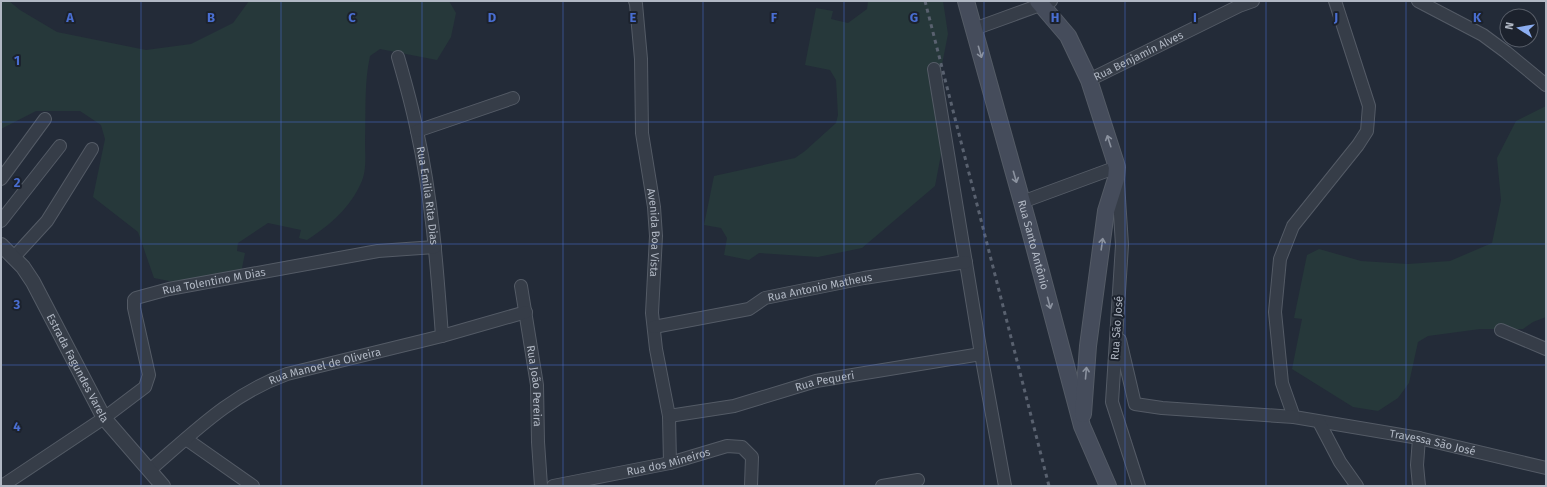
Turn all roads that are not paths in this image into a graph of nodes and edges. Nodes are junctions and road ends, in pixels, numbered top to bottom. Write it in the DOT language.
graph roads {
  1 [pos="635,1"];
  2 [pos="966,1"];
  3 [pos="1253,1"];
  4 [pos="1335,1"];
  5 [pos="1418,1"];
  6 [pos="1043,2"];
  7 [pos="974,29"];
  8 [pos="398,57"];
  9 [pos="934,69"];
  10 [pos="1089,80"];
  11 [pos="1546,85"];
  12 [pos="513,98"];
  13 [pos="46,119"];
  14 [pos="417,131"];
  15 [pos="60,146"];
  16 [pos="92,149"];
  17 [pos="1117,167"];
  18 [pos="1,179"];
  19 [pos="1022,202"];
  20 [pos="1,221"];
  21 [pos="1,245"];
  22 [pos="435,247"];
  23 [pos="14,258"];
  24 [pos="966,262"];
  25 [pos="521,286"];
  26 [pos="526,312"];
  27 [pos="654,327"];
  28 [pos="1117,329"];
  29 [pos="1501,330"];
  30 [pos="442,336"];
  31 [pos="1546,348"];
  32 [pos="981,354"];
  33 [pos="669,416"];
  34 [pos="1294,417"];
  35 [pos="104,418"];
  36 [pos="1318,422"];
  37 [pos="1082,426"];
  38 [pos="1419,438"];
  39 [pos="186,439"];
  40 [pos="670,464"];
  41 [pos="1546,468"];
  42 [pos="150,470"];
  43 [pos="918,480"];
  44 [pos="2,486"];
  45 [pos="163,486"];
  46 [pos="253,486"];
  47 [pos="542,486"];
  48 [pos="553,486"];
  49 [pos="752,486"];
  50 [pos="882,486"];
  51 [pos="1005,486"];
  52 [pos="1108,486"];
  53 [pos="1139,486"];
  54 [pos="1358,486"];
  55 [pos="1419,486"];
  1 -- 27 [label="street, Avenida Boa Vista"];
  2 -- 7 [label="main road, Rua Santo Antônio"];
  3 -- 10 [label="street, Rua Benjamin Alves"];
  4 -- 34 [label="street"];
  5 -- 11 [label="street"];
  6 -- 7 [label="street"];
  6 -- 10 [label="main road, Rua São José"];
  7 -- 19 [label="main road, Rua Santo Antônio, one-way"];
  8 -- 14 [label="street, Rua Emilia Rita Dias"];
  9 -- 24 [label="street"];
  17 -- 10 [label="main road, Rua São José, one-way"];
  12 -- 14 [label="street"];
  13 -- 18 [label="street"];
  14 -- 22 [label="street, Rua Emilia Rita Dias"];
  15 -- 20 [label="street"];
  16 -- 23 [label="street"];
  17 -- 19 [label="street"];
  17 -- 28 [label="street, Rua São José"];
  37 -- 17 [label="main road, Rua São José, one-way"];
  19 -- 37 [label="main road, Rua Santo Antônio, one-way"];
  21 -- 23 [label="street, Estrada Fagundes Varela"];
  22 -- 30 [label="street, Rua Emilia Rita Dias"];
  22 -- 35 [label="street, Rua Tolentino M Dias"];
  23 -- 35 [label="street, Estrada Fagundes Varela"];
  24 -- 27 [label="street, Rua Antonio Matheus"];
  24 -- 32 [label="street"];
  25 -- 26 [label="street, Rua João Pereira"];
  26 -- 30 [label="street, Rua Manoel de Oliveira"];
  26 -- 47 [label="street, Rua João Pereira"];
  27 -- 33 [label="street, Avenida Boa Vista"];
  28 -- 34 [label="street, Travessa São José"];
  28 -- 53 [label="street, Rua São José"];
  29 -- 31 [label="street"];
  30 -- 39 [label="street, Rua Manoel de Oliveira"];
  32 -- 33 [label="street, Rua Pequeri"];
  32 -- 51 [label="street"];
  33 -- 40 [label="street, Avenida Boa Vista"];
  34 -- 36 [label="street, Travessa São José"];
  35 -- 42 [label="street, Estrada Fagundes Varela"];
  35 -- 44 [label="street"];
  36 -- 38 [label="street, Travessa São José"];
  36 -- 54 [label="street"];
  37 -- 52 [label="main road, Rua Santo Antônio"];
  38 -- 41 [label="street, Travessa São José"];
  38 -- 55 [label="street"];
  39 -- 42 [label="street, Rua Manoel de Oliveira"];
  39 -- 46 [label="street"];
  40 -- 48 [label="street, Rua dos Mineiros"];
  40 -- 49 [label="street, Rua dos Mineiros"];
  42 -- 45 [label="street, Estrada Fagundes Varela"];
  43 -- 50 [label="street"];
}
